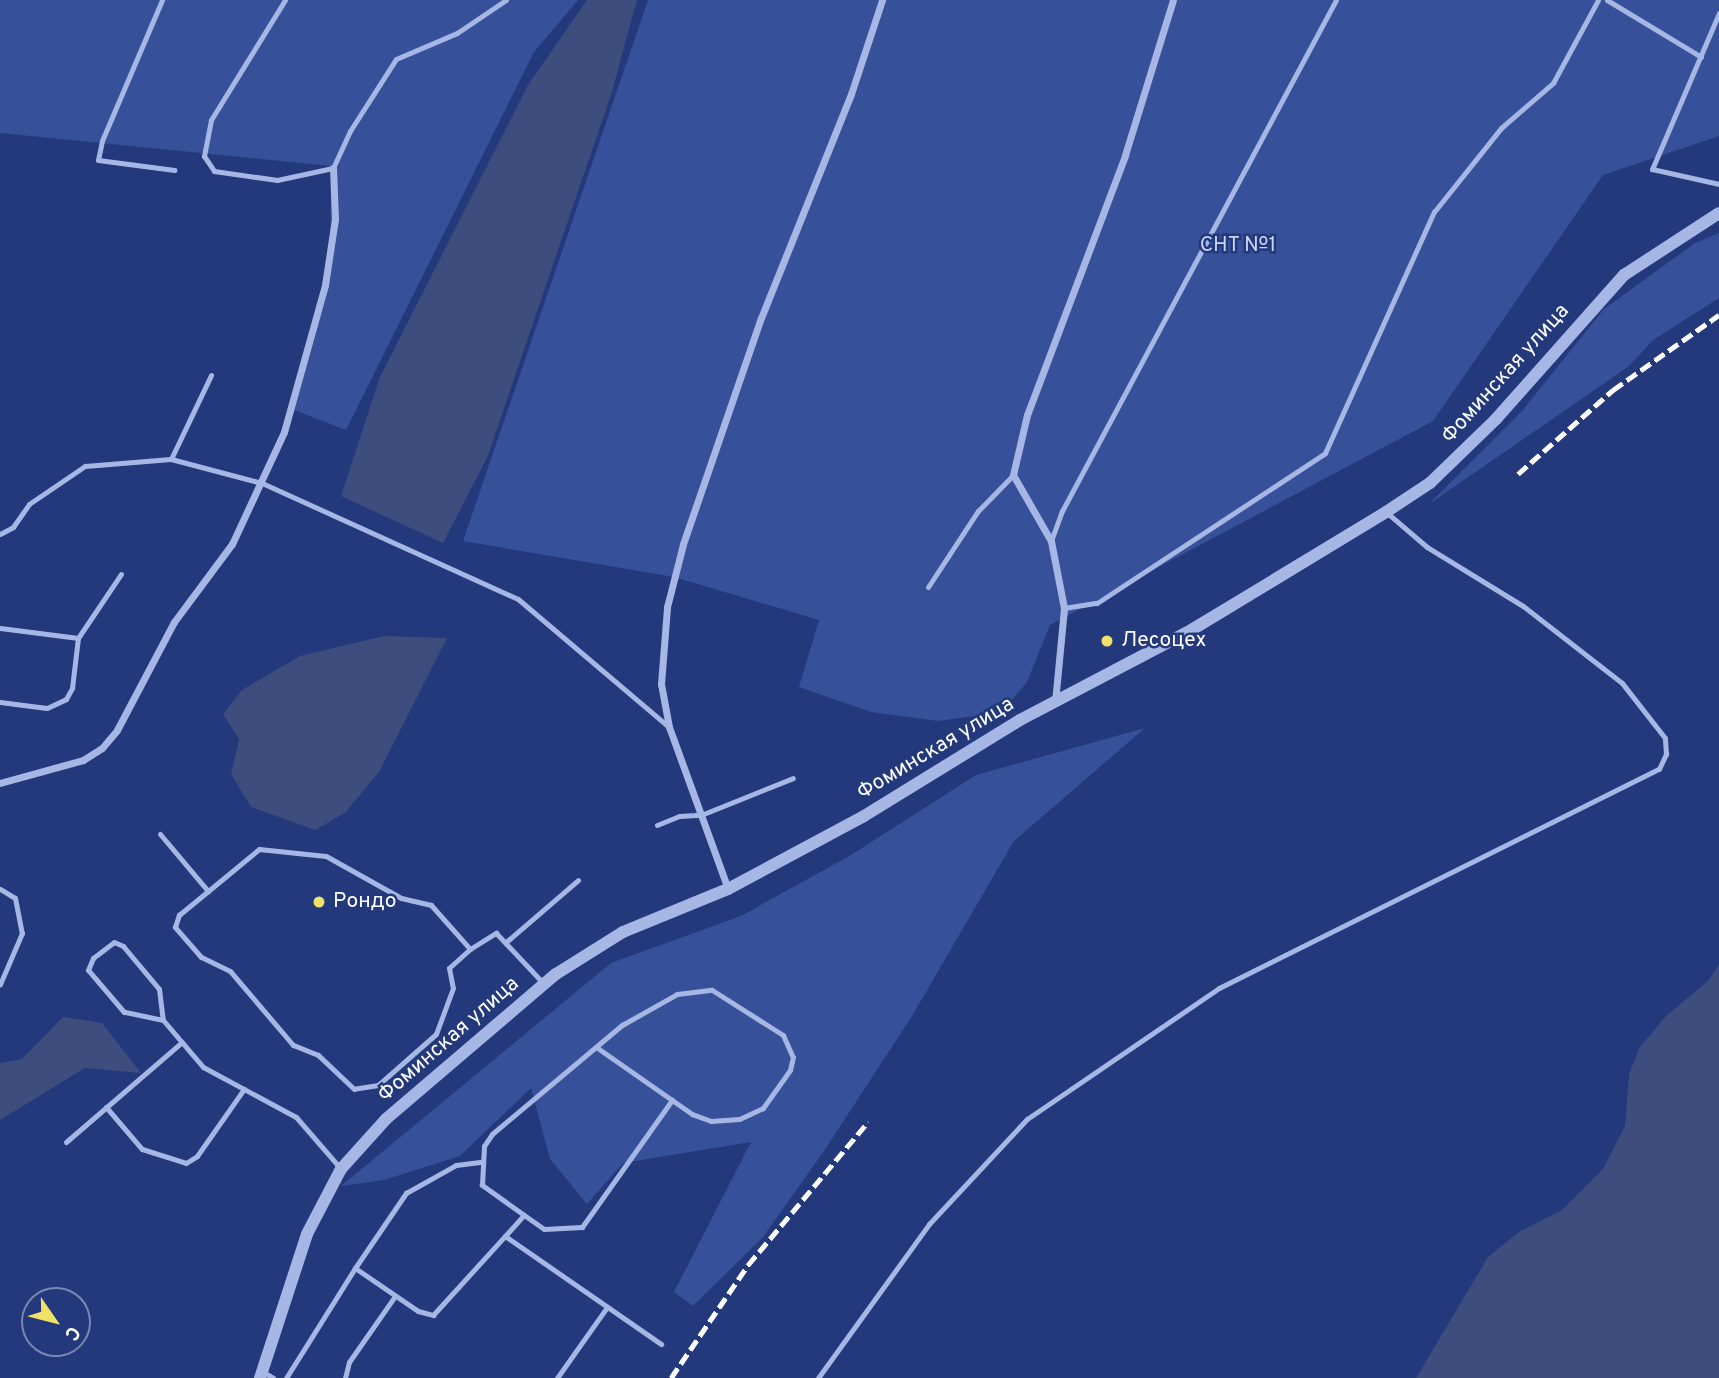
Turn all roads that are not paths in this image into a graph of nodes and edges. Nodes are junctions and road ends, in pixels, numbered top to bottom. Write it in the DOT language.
graph roads {
  1 [pos="162,0"];
  2 [pos="285,0"];
  3 [pos="506,0"];
  4 [pos="882,0"];
  5 [pos="1173,0"];
  6 [pos="1336,0"];
  7 [pos="1598,0"];
  8 [pos="1607,0"];
  9 [pos="1719,13"];
  10 [pos="1701,57"];
  11 [pos="333,168"];
  12 [pos="174,170"];
  13 [pos="1719,184"];
  14 [pos="1719,213"];
  15 [pos="211,375"];
  16 [pos="171,459"];
  17 [pos="1013,475"];
  18 [pos="262,483"];
  19 [pos="1386,513"];
  20 [pos="0,534"];
  21 [pos="1051,541"];
  22 [pos="121,574"];
  23 [pos="928,587"];
  24 [pos="1064,608"];
  25 [pos="0,628"];
  26 [pos="78,638"];
  27 [pos="0,702"];
  28 [pos="1055,702"];
  29 [pos="669,727"];
  30 [pos="793,778"];
  31 [pos="0,783"];
  32 [pos="701,815"];
  33 [pos="657,825"];
  34 [pos="160,834"];
  35 [pos="578,880"];
  36 [pos="728,888"];
  37 [pos="0,889"];
  38 [pos="208,891"];
  39 [pos="506,942"];
  40 [pos="470,949"];
  41 [pos="0,984"];
  42 [pos="544,984"];
  43 [pos="163,1020"];
  44 [pos="182,1042"];
  45 [pos="596,1047"];
  46 [pos="244,1089"];
  47 [pos="672,1100"];
  48 [pos="106,1107"];
  49 [pos="66,1142"];
  50 [pos="482,1162"];
  51 [pos="341,1169"];
  52 [pos="524,1215"];
  53 [pos="505,1236"];
  54 [pos="355,1268"];
  55 [pos="396,1296"];
  56 [pos="607,1307"];
  57 [pos="661,1344"];
  58 [pos="265,1376"];
  59 [pos="286,1378"];
  60 [pos="345,1378"];
  61 [pos="557,1378"];
  62 [pos="818,1378"];
  1 -- 12 [label="lane"];
  2 -- 11 [label="lane"];
  3 -- 11 [label="lane"];
  4 -- 29 [label="street"];
  5 -- 17 [label="street"];
  6 -- 21 [label="lane"];
  7 -- 24 [label="lane"];
  8 -- 10 [label="lane"];
  9 -- 10 [label="lane"];
  10 -- 13 [label="lane"];
  11 -- 18 [label="street"];
  14 -- 19 [label="street, Фоминская улица"];
  15 -- 16 [label="lane"];
  16 -- 18 [label="lane"];
  16 -- 20 [label="lane"];
  17 -- 21 [label="street"];
  17 -- 23 [label="lane"];
  18 -- 29 [label="lane"];
  18 -- 31 [label="street"];
  19 -- 28 [label="street, Фоминская улица"];
  19 -- 62 [label="lane"];
  21 -- 24 [label="street"];
  22 -- 26 [label="lane"];
  24 -- 28 [label="street"];
  25 -- 26 [label="lane"];
  26 -- 27 [label="lane"];
  28 -- 36 [label="street, Фоминская улица"];
  29 -- 32 [label="street"];
  30 -- 32 [label="lane"];
  32 -- 33 [label="lane"];
  32 -- 36 [label="street"];
  34 -- 38 [label="lane"];
  35 -- 39 [label="lane"];
  36 -- 42 [label="street, Фоминская улица"];
  37 -- 41 [label="lane"];
  38 -- 40 [label="lane"];
  38 -- 40 [label="lane"];
  39 -- 40 [label="lane"];
  39 -- 42 [label="lane"];
  42 -- 51 [label="street, Фоминская улица"];
  43 -- 43 [label="lane"];
  43 -- 44 [label="lane"];
  44 -- 46 [label="lane"];
  44 -- 48 [label="lane"];
  45 -- 47 [label="lane"];
  45 -- 47 [label="lane"];
  45 -- 50 [label="lane"];
  46 -- 48 [label="lane"];
  46 -- 51 [label="lane"];
  47 -- 52 [label="lane"];
  48 -- 49 [label="lane"];
  50 -- 52 [label="lane"];
  50 -- 54 [label="lane"];
  51 -- 58 [label="street, Фоминская улица"];
  52 -- 53 [label="lane"];
  53 -- 55 [label="lane"];
  53 -- 56 [label="lane"];
  54 -- 55 [label="lane"];
  54 -- 59 [label="lane"];
  55 -- 60 [label="lane"];
  56 -- 57 [label="lane"];
  56 -- 61 [label="lane"];
}
